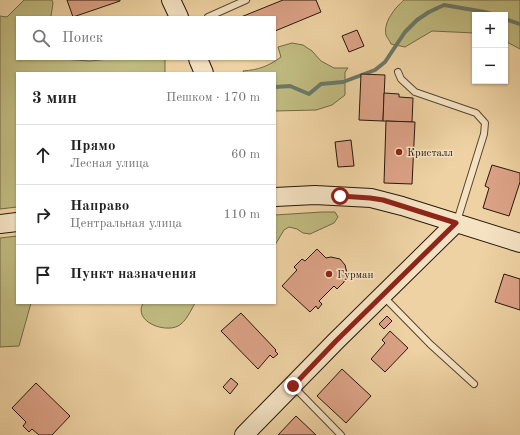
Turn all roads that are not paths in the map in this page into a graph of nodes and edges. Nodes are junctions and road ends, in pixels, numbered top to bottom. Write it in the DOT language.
graph roads {
  1 [pos="171,0"];
  2 [pos="246,0"];
  3 [pos="179,16"];
  4 [pos="210,16"];
  5 [pos="198,60"];
  6 [pos="204,72"];
  7 [pos="398,72"];
  8 [pos="276,197"];
  9 [pos="16,222"];
  10 [pos="456,223"];
  11 [pos="0,224"];
  12 [pos="520,243"];
  13 [pos="383,296"];
  14 [pos="474,384"];
  15 [pos="293,386"];
  16 [pos="244,435"];
  17 [pos="341,435"];
  1 -- 3 [label="street"];
  2 -- 4 [label="lane"];
  5 -- 6 [label="street"];
  7 -- 10 [label="lane"];
  8 -- 10 [label="street"];
  9 -- 11 [label="street"];
  10 -- 12 [label="street"];
  10 -- 13 [label="street"];
  13 -- 14 [label="lane"];
  13 -- 15 [label="street"];
  15 -- 16 [label="street"];
  15 -- 17 [label="lane"];
}
